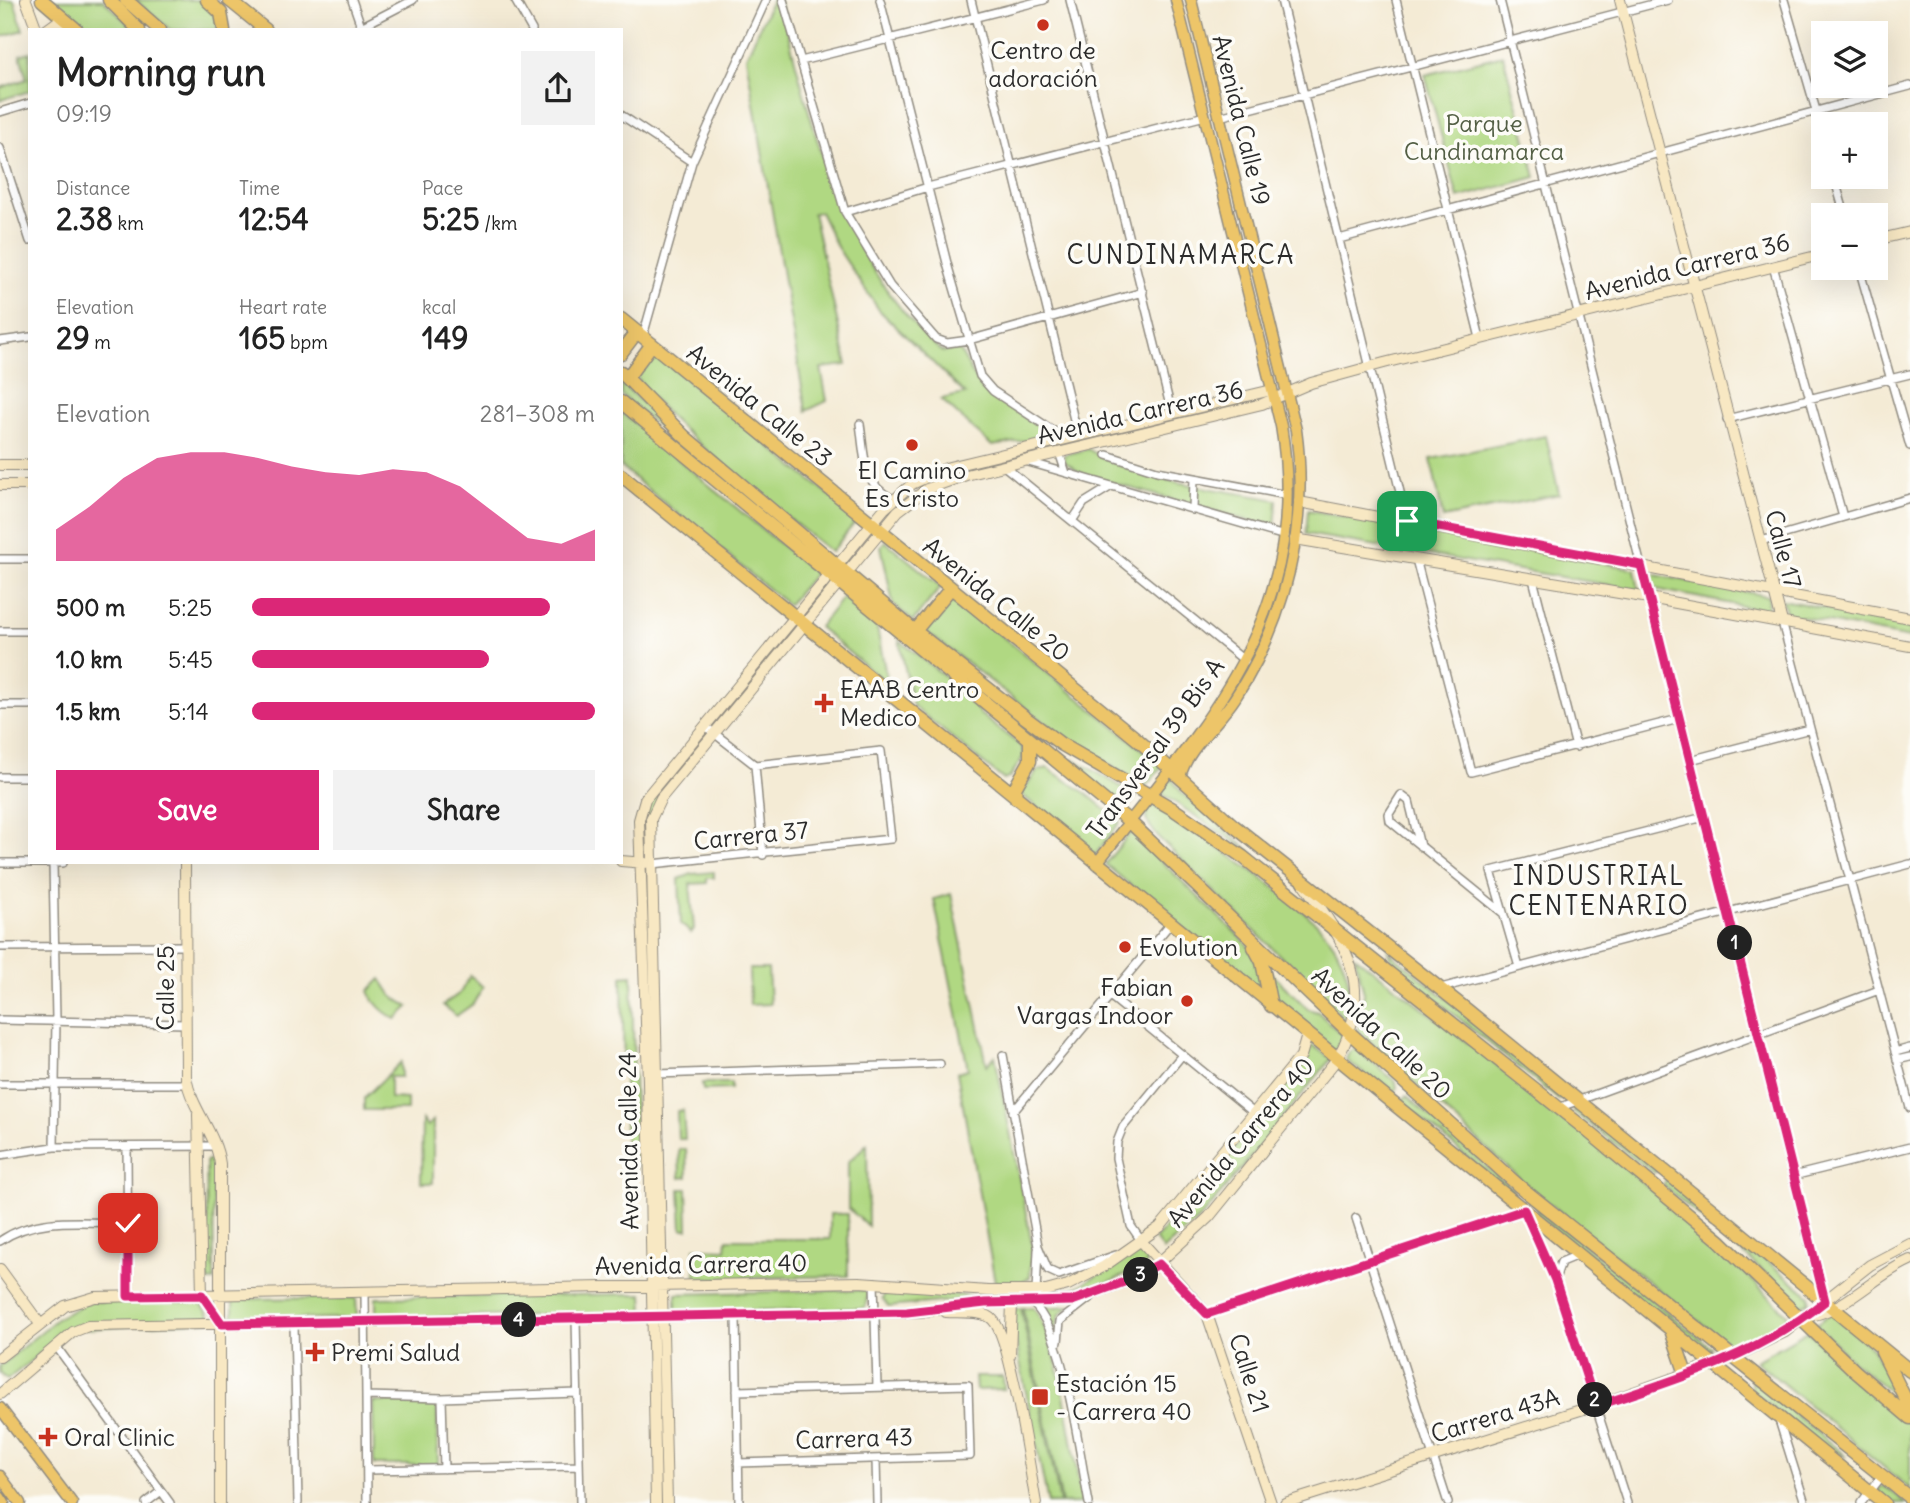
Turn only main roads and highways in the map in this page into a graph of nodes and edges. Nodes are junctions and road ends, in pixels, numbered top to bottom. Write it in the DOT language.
graph roads {
  1 [pos="26,0"];
  2 [pos="42,0"];
  3 [pos="109,0"];
  4 [pos="126,0"];
  5 [pos="206,0"];
  6 [pos="228,0"];
  7 [pos="1176,0"];
  8 [pos="1191,0"];
  9 [pos="1620,0"];
  10 [pos="72,26"];
  11 [pos="36,28"];
  12 [pos="49,28"];
  13 [pos="137,28"];
  14 [pos="158,28"];
  15 [pos="224,28"];
  16 [pos="249,28"];
  17 [pos="263,28"];
  18 [pos="1910,232"];
  19 [pos="1888,237"];
  20 [pos="1811,257"];
  21 [pos="1693,286"];
  22 [pos="623,321"];
  23 [pos="644,337"];
  24 [pos="623,352"];
  25 [pos="624,375"];
  26 [pos="1287,393"];
  27 [pos="1274,395"];
  28 [pos="623,404"];
  29 [pos="1066,439"];
  30 [pos="1064,451"];
  31 [pos="0,465"];
  32 [pos="28,465"];
  33 [pos="623,477"];
  34 [pos="0,485"];
  35 [pos="28,485"];
  36 [pos="1299,502"];
  37 [pos="876,527"];
  38 [pos="1290,538"];
  39 [pos="838,574"];
  40 [pos="951,588"];
  41 [pos="1774,591"];
  42 [pos="1910,618"];
  43 [pos="800,620"];
  44 [pos="1782,622"];
  45 [pos="915,631"];
  46 [pos="1910,646"];
  47 [pos="1030,740"];
  48 [pos="1170,768"];
  49 [pos="1180,777"];
  50 [pos="1149,795"];
  51 [pos="1016,798"];
  52 [pos="1129,821"];
  53 [pos="1243,857"];
  54 [pos="623,861"];
  55 [pos="641,862"];
  56 [pos="185,864"];
  57 [pos="652,864"];
  58 [pos="1096,864"];
  59 [pos="1298,877"];
  60 [pos="1334,930"];
  61 [pos="1247,934"];
  62 [pos="1383,943"];
  63 [pos="1383,969"];
  64 [pos="1272,1006"];
  65 [pos="1351,1034"];
  66 [pos="1307,1035"];
  67 [pos="1337,1059"];
  68 [pos="1407,1085"];
  69 [pos="1393,1104"];
  70 [pos="198,1112"];
  71 [pos="1665,1173"];
  72 [pos="1644,1177"];
  73 [pos="1138,1244"];
  74 [pos="1910,1244"];
  75 [pos="1910,1261"];
  76 [pos="1159,1264"];
  77 [pos="0,1269"];
  78 [pos="651,1286"];
  79 [pos="663,1286"];
  80 [pos="202,1295"];
  81 [pos="221,1295"];
  82 [pos="1825,1301"];
  83 [pos="1012,1303"];
  84 [pos="1835,1310"];
  85 [pos="932,1311"];
  86 [pos="652,1317"];
  87 [pos="663,1317"];
  88 [pos="1804,1318"];
  89 [pos="40,1324"];
  90 [pos="222,1324"];
  91 [pos="1671,1330"];
  92 [pos="1879,1345"];
  93 [pos="0,1357"];
  94 [pos="1733,1357"];
  95 [pos="1009,1364"];
  96 [pos="1714,1364"];
  97 [pos="1747,1368"];
  98 [pos="1910,1371"];
  99 [pos="1686,1374"];
  100 [pos="1750,1393"];
  101 [pos="0,1394"];
  102 [pos="0,1408"];
  103 [pos="1910,1408"];
  104 [pos="1910,1418"];
  105 [pos="1824,1454"];
  106 [pos="1870,1466"];
  107 [pos="0,1476"];
  108 [pos="0,1497"];
  109 [pos="1910,1498"];
  110 [pos="71,1502"];
  111 [pos="4,1503"];
  112 [pos="20,1503"];
  113 [pos="220,1503"];
  114 [pos="656,1503"];
  115 [pos="667,1503"];
  116 [pos="1036,1503"];
  117 [pos="1271,1503"];
  118 [pos="1285,1503"];
  119 [pos="1884,1503"];
  1 -- 11 [label="main road"];
  2 -- 10 [label="highway"];
  3 -- 13 [label="highway"];
  4 -- 14 [label="highway"];
  5 -- 15 [label="highway"];
  6 -- 16 [label="highway"];
  6 -- 17 [label="highway"];
  7 -- 27 [label="main road, Avenida Calle 19"];
  8 -- 26 [label="main road, Avenida Calle 19"];
  9 -- 21 [label="main road, Calle 17"];
  10 -- 12 [label="main road"];
  18 -- 19 [label="main road"];
  20 -- 21 [label="main road, Avenida Carrera 36"];
  21 -- 26 [label="main road, Avenida Carrera 36"];
  21 -- 41 [label="main road, Calle 17"];
  22 -- 23 [label="highway, Avenida Calle 23"];
  23 -- 24 [label="highway"];
  23 -- 25 [label="highway"];
  23 -- 37 [label="highway, Avenida Calle 23"];
  25 -- 39 [label="highway"];
  26 -- 27 [label="main road, Avenida Carrera 36"];
  26 -- 36 [label="main road, Avenida Calle 19"];
  27 -- 29 [label="main road, Avenida Carrera 36"];
  27 -- 30 [label="main road, Avenida Carrera 36"];
  27 -- 38 [label="main road, Avenida Calle 19"];
  28 -- 39 [label="highway"];
  29 -- 30 [label="main road"];
  29 -- 37 [label="main road, Avenida Carrera 36"];
  30 -- 37 [label="main road, Avenida Carrera 36"];
  31 -- 32 [label="main road"];
  33 -- 43 [label="highway"];
  34 -- 35 [label="main road"];
  36 -- 38 [label="main road, Avenida Calle 19"];
  36 -- 41 [label="main road"];
  37 -- 39 [label="main road, Avenida Carrera 36"];
  37 -- 40 [label="highway, Avenida Calle 20"];
  38 -- 44 [label="main road"];
  38 -- 48 [label="main road, Transversal 39 Bis A"];
  38 -- 49 [label="main road, Transversal 39 Bis A"];
  39 -- 43 [label="main road, Avenida Carrera 36"];
  39 -- 45 [label="highway, Avenida Calle 20"];
  39 -- 47 [label="highway, Avenida Calle 20"];
  40 -- 45 [label="highway"];
  40 -- 48 [label="highway, Avenida Calle 20"];
  41 -- 42 [label="main road"];
  41 -- 44 [label="main road, Calle 17"];
  43 -- 51 [label="highway, Avenida Calle 20"];
  43 -- 55 [label="main road, Avenida Carrera 36"];
  43 -- 57 [label="main road, Avenida Carrera 36"];
  44 -- 46 [label="main road"];
  45 -- 50 [label="highway, Avenida Calle 20"];
  47 -- 51 [label="highway"];
  47 -- 52 [label="highway, Avenida Calle 20"];
  48 -- 49 [label="highway, Avenida Calle 20"];
  48 -- 50 [label="main road, Transversal 39 Bis A"];
  49 -- 59 [label="highway, Avenida Calle 20"];
  50 -- 52 [label="main road, Transversal 39 Bis A"];
  50 -- 53 [label="highway, Avenida Calle 20"];
  51 -- 58 [label="highway, Avenida Calle 20"];
  52 -- 58 [label="main road, Transversal 39 Bis A"];
  52 -- 61 [label="highway, Avenida Calle 20"];
  53 -- 59 [label="highway"];
  53 -- 60 [label="highway, Avenida Calle 20"];
  54 -- 55 [label="main road, Carrera 37"];
  55 -- 57 [label="main road, Carrera 37"];
  55 -- 78 [label="main road, Avenida Calle 24"];
  56 -- 70 [label="main road, Calle 25"];
  57 -- 79 [label="main road, Avenida Calle 24"];
  58 -- 64 [label="highway, Avenida Calle 20"];
  59 -- 60 [label="main road, Avenida Carrera 40"];
  59 -- 62 [label="highway, Avenida Calle 20"];
  60 -- 63 [label="highway, Avenida Calle 20"];
  60 -- 65 [label="main road, Avenida Carrera 40"];
  61 -- 64 [label="highway"];
  61 -- 65 [label="highway, Avenida Calle 20"];
  62 -- 63 [label="highway"];
  62 -- 71 [label="highway, Avenida Calle 20"];
  63 -- 72 [label="highway, Avenida Calle 20"];
  64 -- 66 [label="highway, Avenida Calle 20"];
  65 -- 67 [label="main road, Avenida Carrera 40"];
  65 -- 68 [label="highway, Avenida Calle 20"];
  66 -- 67 [label="highway, Avenida Calle 20"];
  66 -- 73 [label="main road, Avenida Carrera 40"];
  67 -- 69 [label="highway, Avenida Calle 20"];
  67 -- 76 [label="main road, Avenida Carrera 40"];
  68 -- 69 [label="highway"];
  68 -- 94 [label="highway, Avenida Calle 20"];
  69 -- 91 [label="highway, Avenida Calle 20"];
  70 -- 80 [label="main road, Calle 25"];
  70 -- 81 [label="main road, Calle 25"];
  71 -- 72 [label="highway"];
  71 -- 82 [label="highway, Avenida Calle 20"];
  72 -- 88 [label="highway, Avenida Calle 20"];
  73 -- 76 [label="main road, Calle 21"];
  73 -- 79 [label="main road, Avenida Carrera 40"];
  74 -- 82 [label="main road"];
  75 -- 84 [label="main road"];
  76 -- 83 [label="main road, Avenida Carrera 40"];
  76 -- 117 [label="main road, Calle 21"];
  77 -- 89 [label="main road"];
  78 -- 79 [label="main road, Avenida Carrera 40"];
  78 -- 81 [label="main road, Avenida Carrera 40"];
  78 -- 86 [label="main road, Avenida Calle 24"];
  79 -- 87 [label="main road, Avenida Calle 24"];
  80 -- 81 [label="main road, Avenida Carrera 40"];
  80 -- 89 [label="main road, Avenida Carrera 40"];
  80 -- 90 [label="main road"];
  81 -- 90 [label="main road, Calle 25"];
  82 -- 84 [label="highway, Avenida Calle 20"];
  82 -- 88 [label="main road, Carrera 43A"];
  83 -- 85 [label="main road, Avenida Carrera 40"];
  83 -- 95 [label="main road"];
  84 -- 88 [label="main road"];
  84 -- 92 [label="highway, Avenida Calle 20"];
  85 -- 87 [label="main road, Avenida Carrera 40"];
  85 -- 95 [label="main road"];
  86 -- 87 [label="main road, Avenida Carrera 40"];
  86 -- 90 [label="main road, Avenida Carrera 40"];
  86 -- 114 [label="main road, Avenida Calle 24"];
  87 -- 115 [label="main road, Avenida Calle 24"];
  88 -- 94 [label="main road, Carrera 43A"];
  88 -- 104 [label="highway, Avenida Calle 20"];
  89 -- 93 [label="main road, Avenida Carrera 40"];
  90 -- 101 [label="main road, Avenida Carrera 40"];
  90 -- 113 [label="main road, Calle 25"];
  91 -- 96 [label="highway, Avenida Calle 20"];
  91 -- 99 [label="highway"];
  92 -- 98 [label="highway, Avenida Calle 20"];
  92 -- 103 [label="highway"];
  94 -- 96 [label="main road, Carrera 43A"];
  94 -- 97 [label="highway, Avenida Calle 20"];
  95 -- 116 [label="main road"];
  96 -- 99 [label="main road, Carrera 43A"];
  96 -- 100 [label="highway, Avenida Calle 20"];
  97 -- 100 [label="highway"];
  97 -- 106 [label="highway, Avenida Calle 20"];
  99 -- 118 [label="main road, Carrera 43A"];
  100 -- 105 [label="highway, Avenida Calle 20"];
  102 -- 110 [label="main road"];
  105 -- 106 [label="highway"];
  105 -- 119 [label="highway, Avenida Calle 20"];
  106 -- 109 [label="highway, Avenida Calle 20"];
  107 -- 112 [label="main road"];
  108 -- 111 [label="main road"];
}
